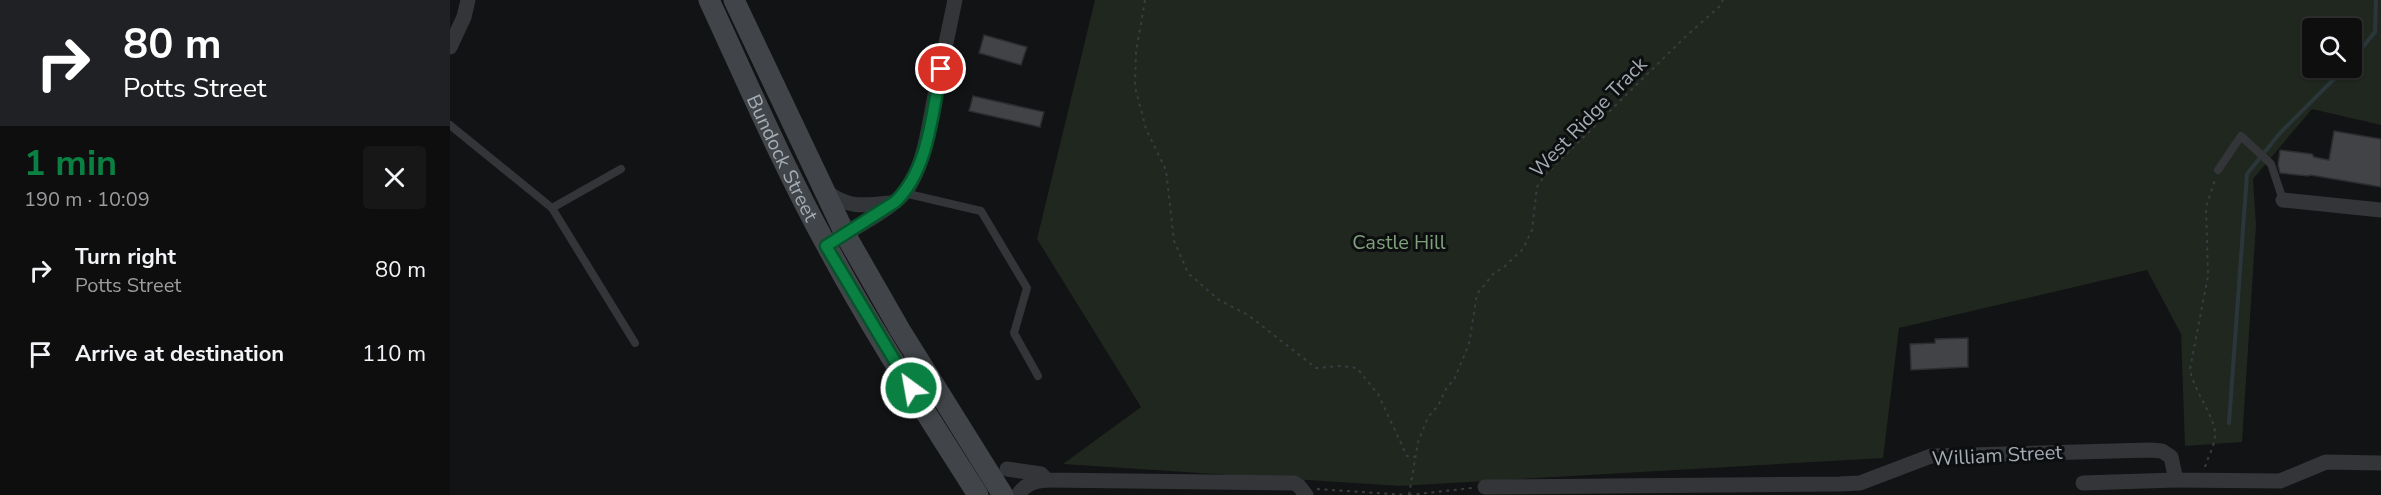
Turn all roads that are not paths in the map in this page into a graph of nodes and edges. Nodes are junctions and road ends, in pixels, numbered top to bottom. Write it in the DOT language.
graph roads {
  1 [pos="468,0"];
  2 [pos="709,0"];
  3 [pos="734,0"];
  4 [pos="955,0"];
  5 [pos="450,47"];
  6 [pos="450,126"];
  7 [pos="621,170"];
  8 [pos="2218,170"];
  9 [pos="822,189"];
  10 [pos="900,198"];
  11 [pos="2283,200"];
  12 [pos="552,208"];
  13 [pos="2381,210"];
  14 [pos="845,234"];
  15 [pos="826,246"];
  16 [pos="635,343"];
  17 [pos="1038,376"];
  18 [pos="2381,463"];
  19 [pos="1007,469"];
  20 [pos="1047,480"];
  21 [pos="2176,480"];
  22 [pos="2083,483"];
  23 [pos="1485,487"];
  24 [pos="1860,489"];
  25 [pos="978,495"];
  26 [pos="1003,495"];
  27 [pos="1018,495"];
  28 [pos="1306,495"];
  1 -- 5 [label="street"];
  2 -- 15 [label="main road, Bundock Street"];
  3 -- 9 [label="main road, Bundock Street"];
  4 -- 10 [label="street"];
  6 -- 12 [label="lane"];
  7 -- 12 [label="lane"];
  8 -- 11 [label="lane"];
  9 -- 10 [label="street"];
  9 -- 14 [label="main road, Bundock Street"];
  10 -- 14 [label="street"];
  10 -- 17 [label="lane"];
  11 -- 13 [label="street"];
  12 -- 16 [label="lane"];
  14 -- 15 [label="street"];
  14 -- 26 [label="main road, Bundock Street"];
  15 -- 25 [label="main road, Bundock Street"];
  18 -- 21 [label="street"];
  19 -- 20 [label="street"];
  20 -- 27 [label="street"];
  20 -- 28 [label="street"];
  21 -- 22 [label="street"];
  21 -- 24 [label="street, William Street"];
  23 -- 24 [label="street, William Street"];
}
